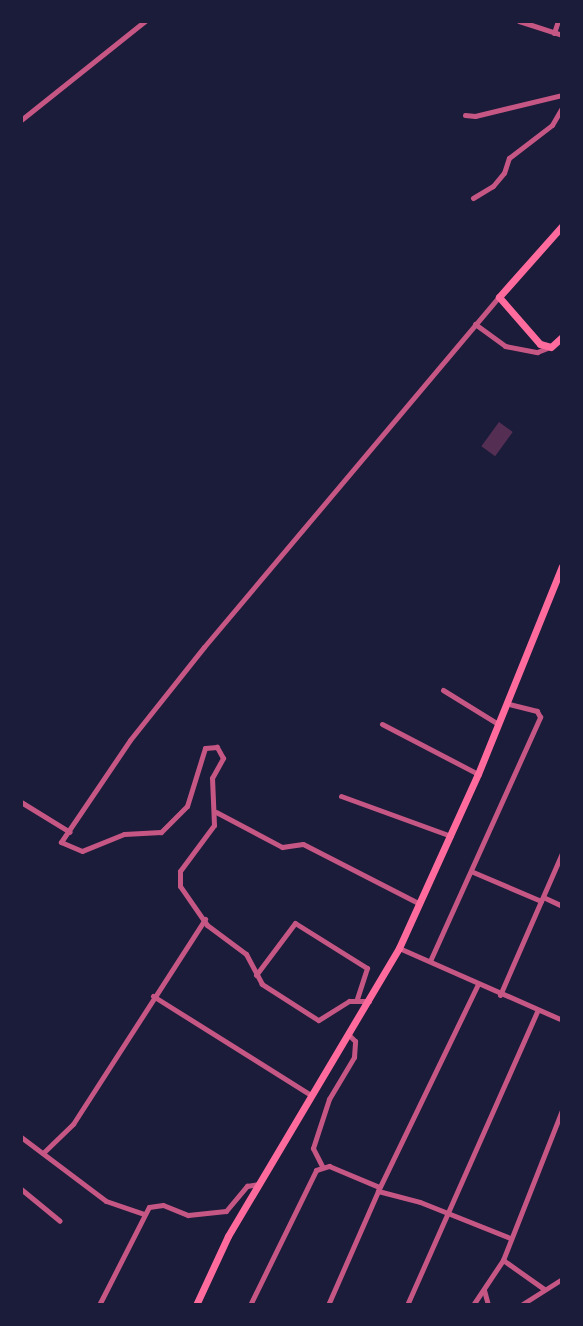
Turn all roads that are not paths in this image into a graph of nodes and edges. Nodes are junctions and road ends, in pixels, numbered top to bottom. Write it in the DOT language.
graph roads {
  1 [pos="145,21"];
  2 [pos="519,21"];
  3 [pos="558,21"];
  4 [pos="554,33"];
  5 [pos="562,35"];
  6 [pos="562,95"];
  7 [pos="562,108"];
  8 [pos="465,115"];
  9 [pos="21,120"];
  10 [pos="473,198"];
  11 [pos="562,226"];
  12 [pos="499,297"];
  13 [pos="475,324"];
  14 [pos="562,337"];
  15 [pos="551,347"];
  16 [pos="562,566"];
  17 [pos="443,690"];
  18 [pos="506,704"];
  19 [pos="382,724"];
  20 [pos="498,724"];
  21 [pos="478,774"];
  22 [pos="341,796"];
  23 [pos="21,802"];
  24 [pos="216,812"];
  25 [pos="70,832"];
  26 [pos="451,836"];
  27 [pos="562,853"];
  28 [pos="473,872"];
  29 [pos="542,899"];
  30 [pos="420,904"];
  31 [pos="562,906"];
  32 [pos="205,919"];
  33 [pos="399,948"];
  34 [pos="430,961"];
  35 [pos="256,975"];
  36 [pos="478,984"];
  37 [pos="500,995"];
  38 [pos="153,996"];
  39 [pos="357,999"];
  40 [pos="369,1001"];
  41 [pos="537,1011"];
  42 [pos="562,1020"];
  43 [pos="348,1034"];
  44 [pos="311,1095"];
  45 [pos="562,1110"];
  46 [pos="21,1137"];
  47 [pos="43,1153"];
  48 [pos="322,1166"];
  49 [pos="258,1184"];
  50 [pos="21,1189"];
  51 [pos="379,1189"];
  52 [pos="143,1214"];
  53 [pos="449,1215"];
  54 [pos="60,1221"];
  55 [pos="510,1238"];
  56 [pos="503,1259"];
  57 [pos="562,1279"];
  58 [pos="544,1289"];
  59 [pos="484,1290"];
  60 [pos="99,1305"];
  61 [pos="196,1305"];
  62 [pos="250,1305"];
  63 [pos="328,1305"];
  64 [pos="407,1305"];
  65 [pos="473,1305"];
  66 [pos="488,1305"];
  67 [pos="521,1305"];
  1 -- 9 [label="street"];
  2 -- 4 [label="street"];
  3 -- 4 [label="street"];
  4 -- 5 [label="street"];
  6 -- 8 [label="street"];
  7 -- 10 [label="street"];
  11 -- 12 [label="main road"];
  12 -- 13 [label="street"];
  12 -- 15 [label="main road"];
  13 -- 15 [label="street"];
  13 -- 25 [label="street"];
  14 -- 15 [label="main road"];
  16 -- 18 [label="main road"];
  17 -- 20 [label="street"];
  18 -- 20 [label="main road"];
  18 -- 28 [label="street"];
  19 -- 21 [label="street"];
  20 -- 21 [label="main road"];
  21 -- 26 [label="main road"];
  22 -- 26 [label="street"];
  23 -- 25 [label="street"];
  24 -- 25 [label="street"];
  24 -- 30 [label="street"];
  24 -- 32 [label="street"];
  26 -- 30 [label="main road"];
  27 -- 29 [label="street"];
  28 -- 29 [label="street"];
  28 -- 34 [label="street"];
  29 -- 31 [label="street"];
  29 -- 37 [label="street"];
  30 -- 33 [label="main road"];
  32 -- 35 [label="street"];
  32 -- 38 [label="street"];
  33 -- 34 [label="street"];
  33 -- 40 [label="main road"];
  34 -- 36 [label="street"];
  35 -- 39 [label="street"];
  35 -- 39 [label="street"];
  36 -- 37 [label="street"];
  36 -- 51 [label="street"];
  37 -- 41 [label="street"];
  38 -- 44 [label="street"];
  38 -- 47 [label="street"];
  39 -- 40 [label="street"];
  40 -- 43 [label="main road"];
  41 -- 42 [label="street"];
  41 -- 53 [label="street"];
  43 -- 44 [label="main road"];
  43 -- 48 [label="street"];
  44 -- 49 [label="main road"];
  45 -- 55 [label="street"];
  46 -- 47 [label="street"];
  47 -- 52 [label="street"];
  48 -- 51 [label="street"];
  48 -- 62 [label="street"];
  49 -- 52 [label="street"];
  49 -- 61 [label="main road"];
  50 -- 54 [label="street"];
  51 -- 53 [label="street"];
  51 -- 63 [label="street"];
  52 -- 60 [label="street"];
  53 -- 55 [label="street"];
  53 -- 64 [label="street"];
  55 -- 56 [label="street"];
  56 -- 58 [label="street"];
  56 -- 59 [label="street"];
  57 -- 58 [label="street"];
  58 -- 67 [label="street"];
  59 -- 65 [label="street"];
  59 -- 66 [label="street"];
}
